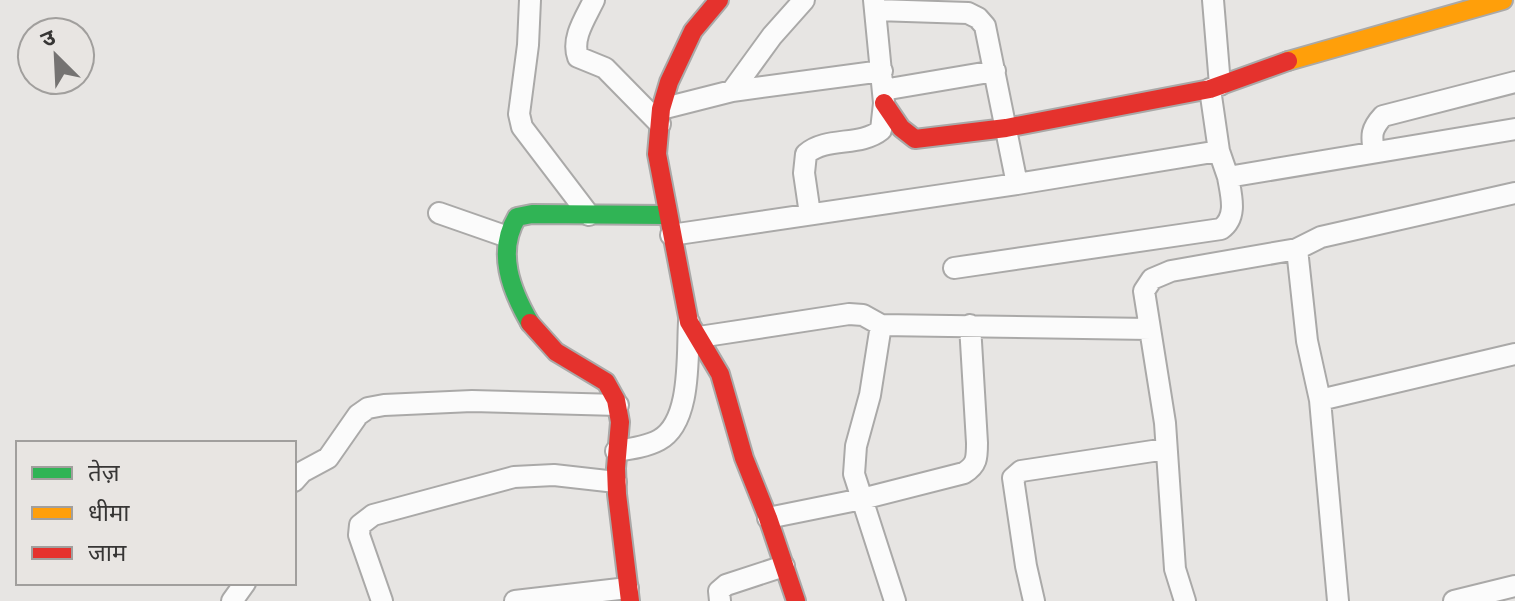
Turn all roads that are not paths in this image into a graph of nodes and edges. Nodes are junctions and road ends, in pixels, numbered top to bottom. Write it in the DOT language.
graph roads {
  1 [pos="530,0"];
  2 [pos="594,0"];
  3 [pos="719,0"];
  4 [pos="804,0"];
  5 [pos="1213,0"];
  6 [pos="1503,0"];
  7 [pos="875,5"];
  8 [pos="995,71"];
  9 [pos="1515,82"];
  10 [pos="1215,87"];
  11 [pos="883,88"];
  12 [pos="732,91"];
  13 [pos="661,117"];
  14 [pos="1006,128"];
  15 [pos="1515,129"];
  16 [pos="1219,151"];
  17 [pos="1374,152"];
  18 [pos="1228,177"];
  19 [pos="1017,184"];
  20 [pos="1515,193"];
  21 [pos="439,213"];
  22 [pos="810,214"];
  23 [pos="589,215"];
  24 [pos="670,225"];
  25 [pos="505,236"];
  26 [pos="1297,249"];
  27 [pos="954,268"];
  28 [pos="881,325"];
  29 [pos="970,325"];
  30 [pos="1150,329"];
  31 [pos="694,330"];
  32 [pos="1515,354"];
  33 [pos="1320,400"];
  34 [pos="618,405"];
  35 [pos="1166,449"];
  36 [pos="616,451"];
  37 [pos="296,479"];
  38 [pos="616,482"];
  39 [pos="862,499"];
  40 [pos="768,518"];
  41 [pos="784,566"];
  42 [pos="1515,586"];
  43 [pos="629,595"];
  44 [pos="382,601"];
  45 [pos="515,601"];
  46 [pos="720,601"];
  47 [pos="796,601"];
  48 [pos="895,601"];
  49 [pos="1034,601"];
  50 [pos="1185,601"];
  51 [pos="1338,601"];
  52 [pos="1454,601"];
  1 -- 23 [label="street"];
  2 -- 13 [label="street"];
  3 -- 13 [label="street"];
  4 -- 12 [label="street"];
  5 -- 10 [label="street"];
  6 -- 10 [label="street"];
  7 -- 8 [label="street"];
  7 -- 11 [label="street"];
  8 -- 11 [label="street"];
  8 -- 14 [label="street"];
  9 -- 17 [label="street"];
  10 -- 14 [label="street"];
  10 -- 16 [label="street"];
  11 -- 12 [label="street"];
  11 -- 14 [label="street"];
  11 -- 22 [label="street"];
  12 -- 13 [label="street"];
  13 -- 24 [label="street"];
  14 -- 19 [label="street"];
  15 -- 17 [label="street"];
  16 -- 18 [label="street"];
  16 -- 19 [label="street"];
  17 -- 18 [label="street"];
  18 -- 27 [label="street"];
  19 -- 22 [label="street"];
  20 -- 26 [label="street"];
  21 -- 25 [label="street"];
  22 -- 24 [label="street"];
  23 -- 24 [label="street"];
  23 -- 25 [label="street"];
  24 -- 31 [label="street"];
  25 -- 34 [label="street"];
  26 -- 30 [label="street"];
  26 -- 33 [label="street"];
  28 -- 29 [label="street"];
  28 -- 31 [label="street"];
  28 -- 39 [label="street"];
  29 -- 30 [label="street"];
  29 -- 39 [label="street"];
  30 -- 35 [label="street"];
  31 -- 36 [label="street"];
  31 -- 40 [label="street"];
  32 -- 33 [label="street"];
  33 -- 51 [label="street"];
  34 -- 36 [label="street"];
  34 -- 37 [label="street"];
  35 -- 49 [label="street"];
  35 -- 50 [label="street"];
  36 -- 38 [label="street"];
  38 -- 43 [label="street"];
  38 -- 44 [label="street"];
  39 -- 40 [label="street"];
  39 -- 48 [label="street"];
  40 -- 41 [label="street"];
  41 -- 46 [label="street"];
  41 -- 47 [label="street"];
  42 -- 52 [label="street"];
  43 -- 45 [label="street"];
}
